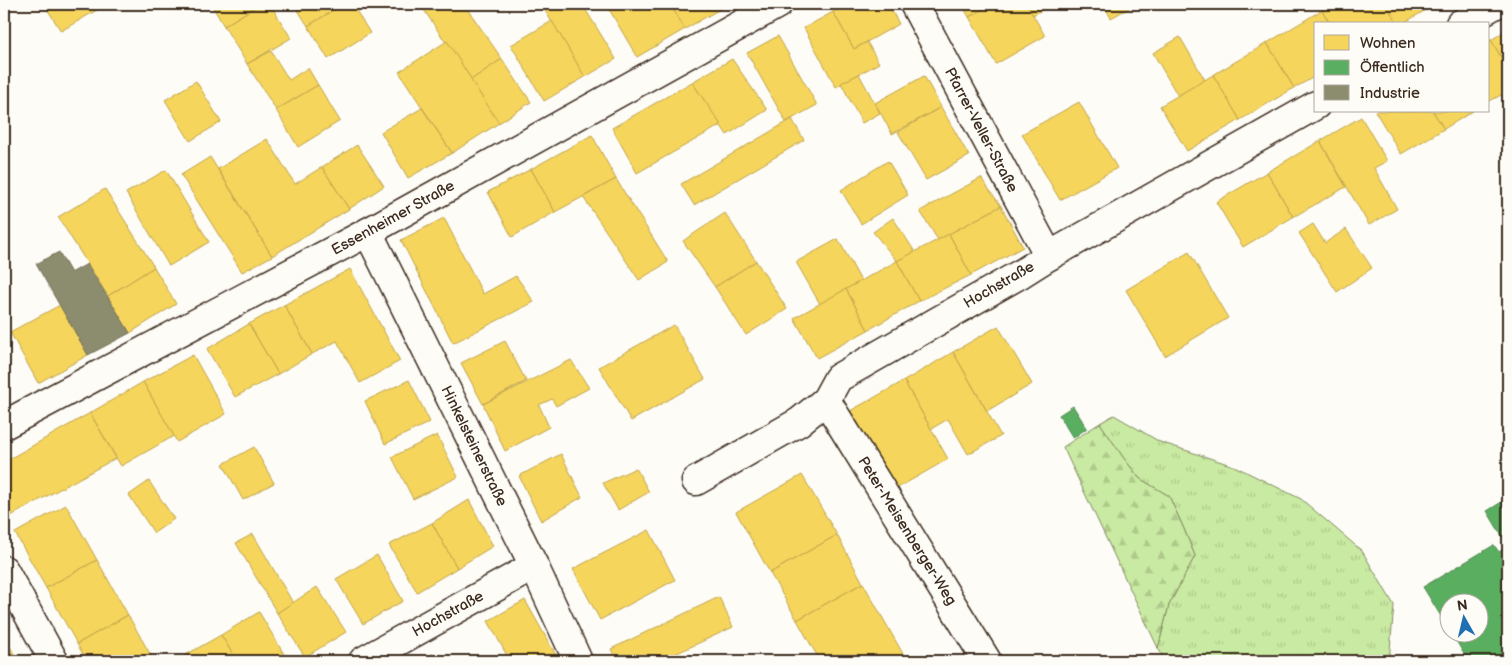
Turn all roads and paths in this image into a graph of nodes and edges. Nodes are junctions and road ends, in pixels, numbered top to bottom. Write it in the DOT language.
graph roads {
  1 [pos="778,4"];
  2 [pos="914,4"];
  3 [pos="1496,4"];
  4 [pos="1464,22"];
  5 [pos="1314,106"];
  6 [pos="368,232"];
  7 [pos="1049,256"];
  8 [pos="826,400"];
  9 [pos="4,425"];
  10 [pos="696,481"];
  11 [pos="534,566"];
  12 [pos="4,570"];
  13 [pos="54,661"];
  14 [pos="363,661"];
  15 [pos="578,661"];
  16 [pos="987,661"];
  1 -- 6 [label="street, Essenheimer Straße"];
  2 -- 7 [label="street, Pfarrer-Veller-Straße"];
  3 -- 4 [label="street"];
  5 -- 7 [label="street, Hochstraße"];
  6 -- 9 [label="street, Essenheimer Straße"];
  6 -- 11 [label="street, Hinkelsteinerstraße"];
  7 -- 8 [label="street, Hochstraße"];
  8 -- 10 [label="street, Hochstraße"];
  8 -- 16 [label="street, Peter-Meisenberger-Weg"];
  11 -- 14 [label="street, Hochstraße"];
  11 -- 15 [label="street, Hinkelsteinerstraße"];
  12 -- 13 [label="street"];
}
